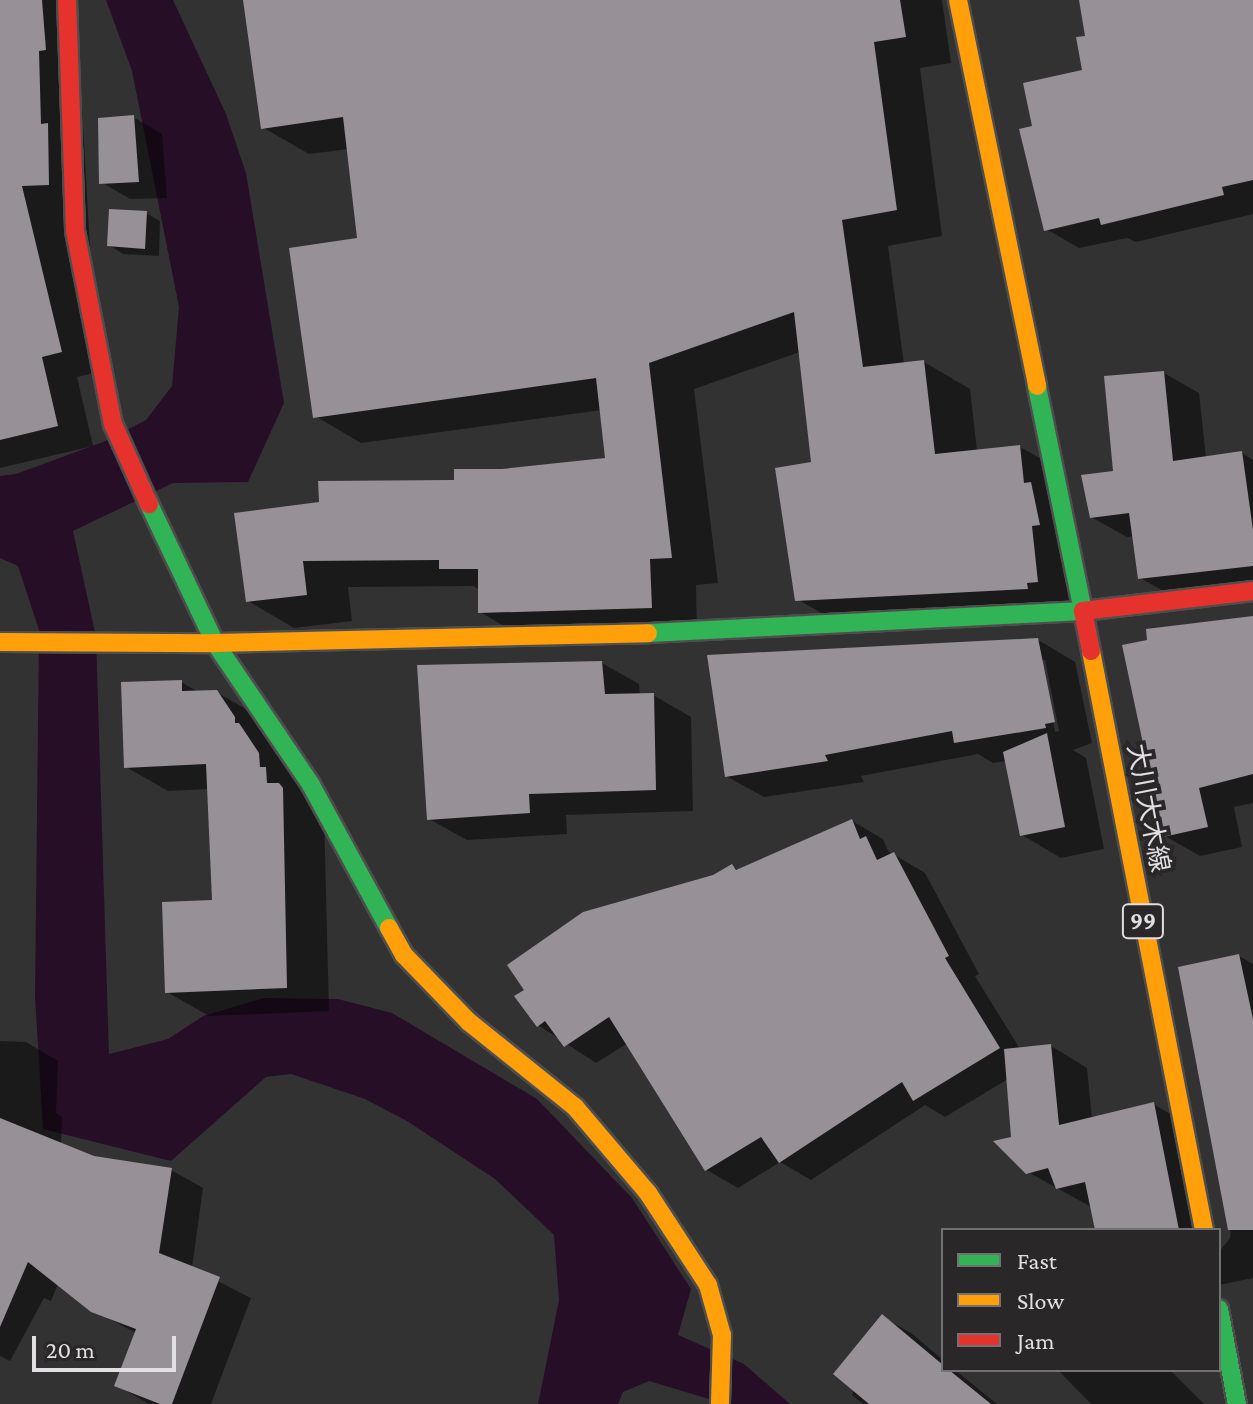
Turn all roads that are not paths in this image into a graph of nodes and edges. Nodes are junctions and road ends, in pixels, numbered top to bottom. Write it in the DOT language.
graph roads {
  1 [pos="67,0"];
  2 [pos="958,0"];
  3 [pos="1253,591"];
  4 [pos="1083,611"];
  5 [pos="6,642"];
  6 [pos="215,643"];
  7 [pos="1204,1228"];
  8 [pos="1221,1320"];
  9 [pos="720,1404"];
  10 [pos="1237,1404"];
  1 -- 6 [label="street"];
  2 -- 4 [label="street, 大川大木線"];
  3 -- 4 [label="street"];
  4 -- 6 [label="street"];
  4 -- 7 [label="street, 大川大木線 / 99"];
  5 -- 6 [label="street"];
  6 -- 9 [label="street"];
  8 -- 10 [label="street"];
}
